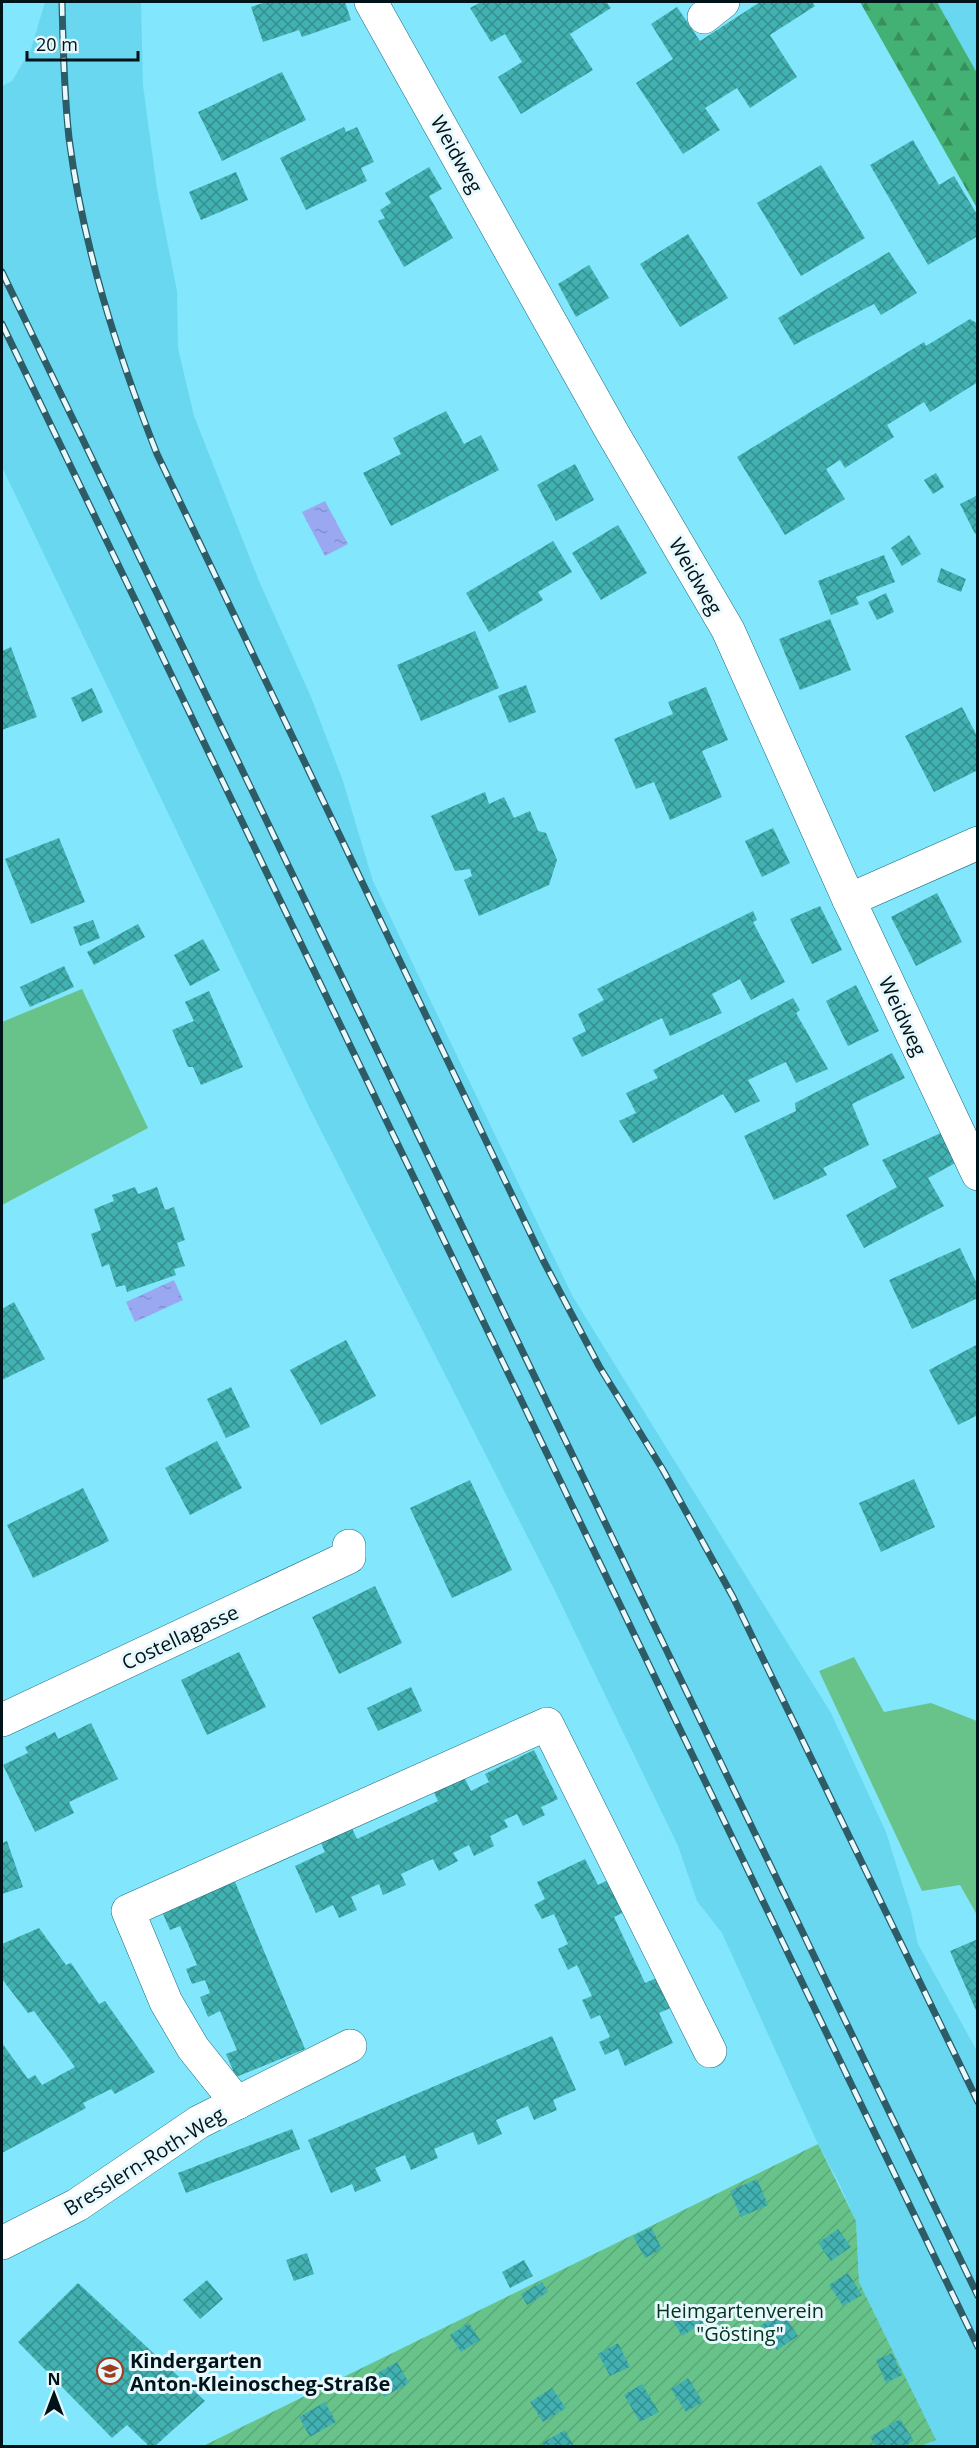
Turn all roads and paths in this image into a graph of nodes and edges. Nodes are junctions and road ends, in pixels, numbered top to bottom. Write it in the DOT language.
graph roads {
  1 [pos="371,2"];
  2 [pos="978,843"];
  3 [pos="849,900"];
  4 [pos="978,1174"];
  5 [pos="349,1546"];
  6 [pos="2,1720"];
  7 [pos="350,2046"];
  8 [pos="710,2051"];
  9 [pos="237,2103"];
  10 [pos="2,2243"];
  1 -- 3 [label="street, Weidweg"];
  2 -- 3 [label="street"];
  3 -- 4 [label="street, Weidweg"];
  5 -- 6 [label="street, Costellagasse"];
  7 -- 9 [label="street, Bresslern-Roth-Weg"];
  8 -- 9 [label="street"];
  9 -- 10 [label="street, Bresslern-Roth-Weg"];
}
